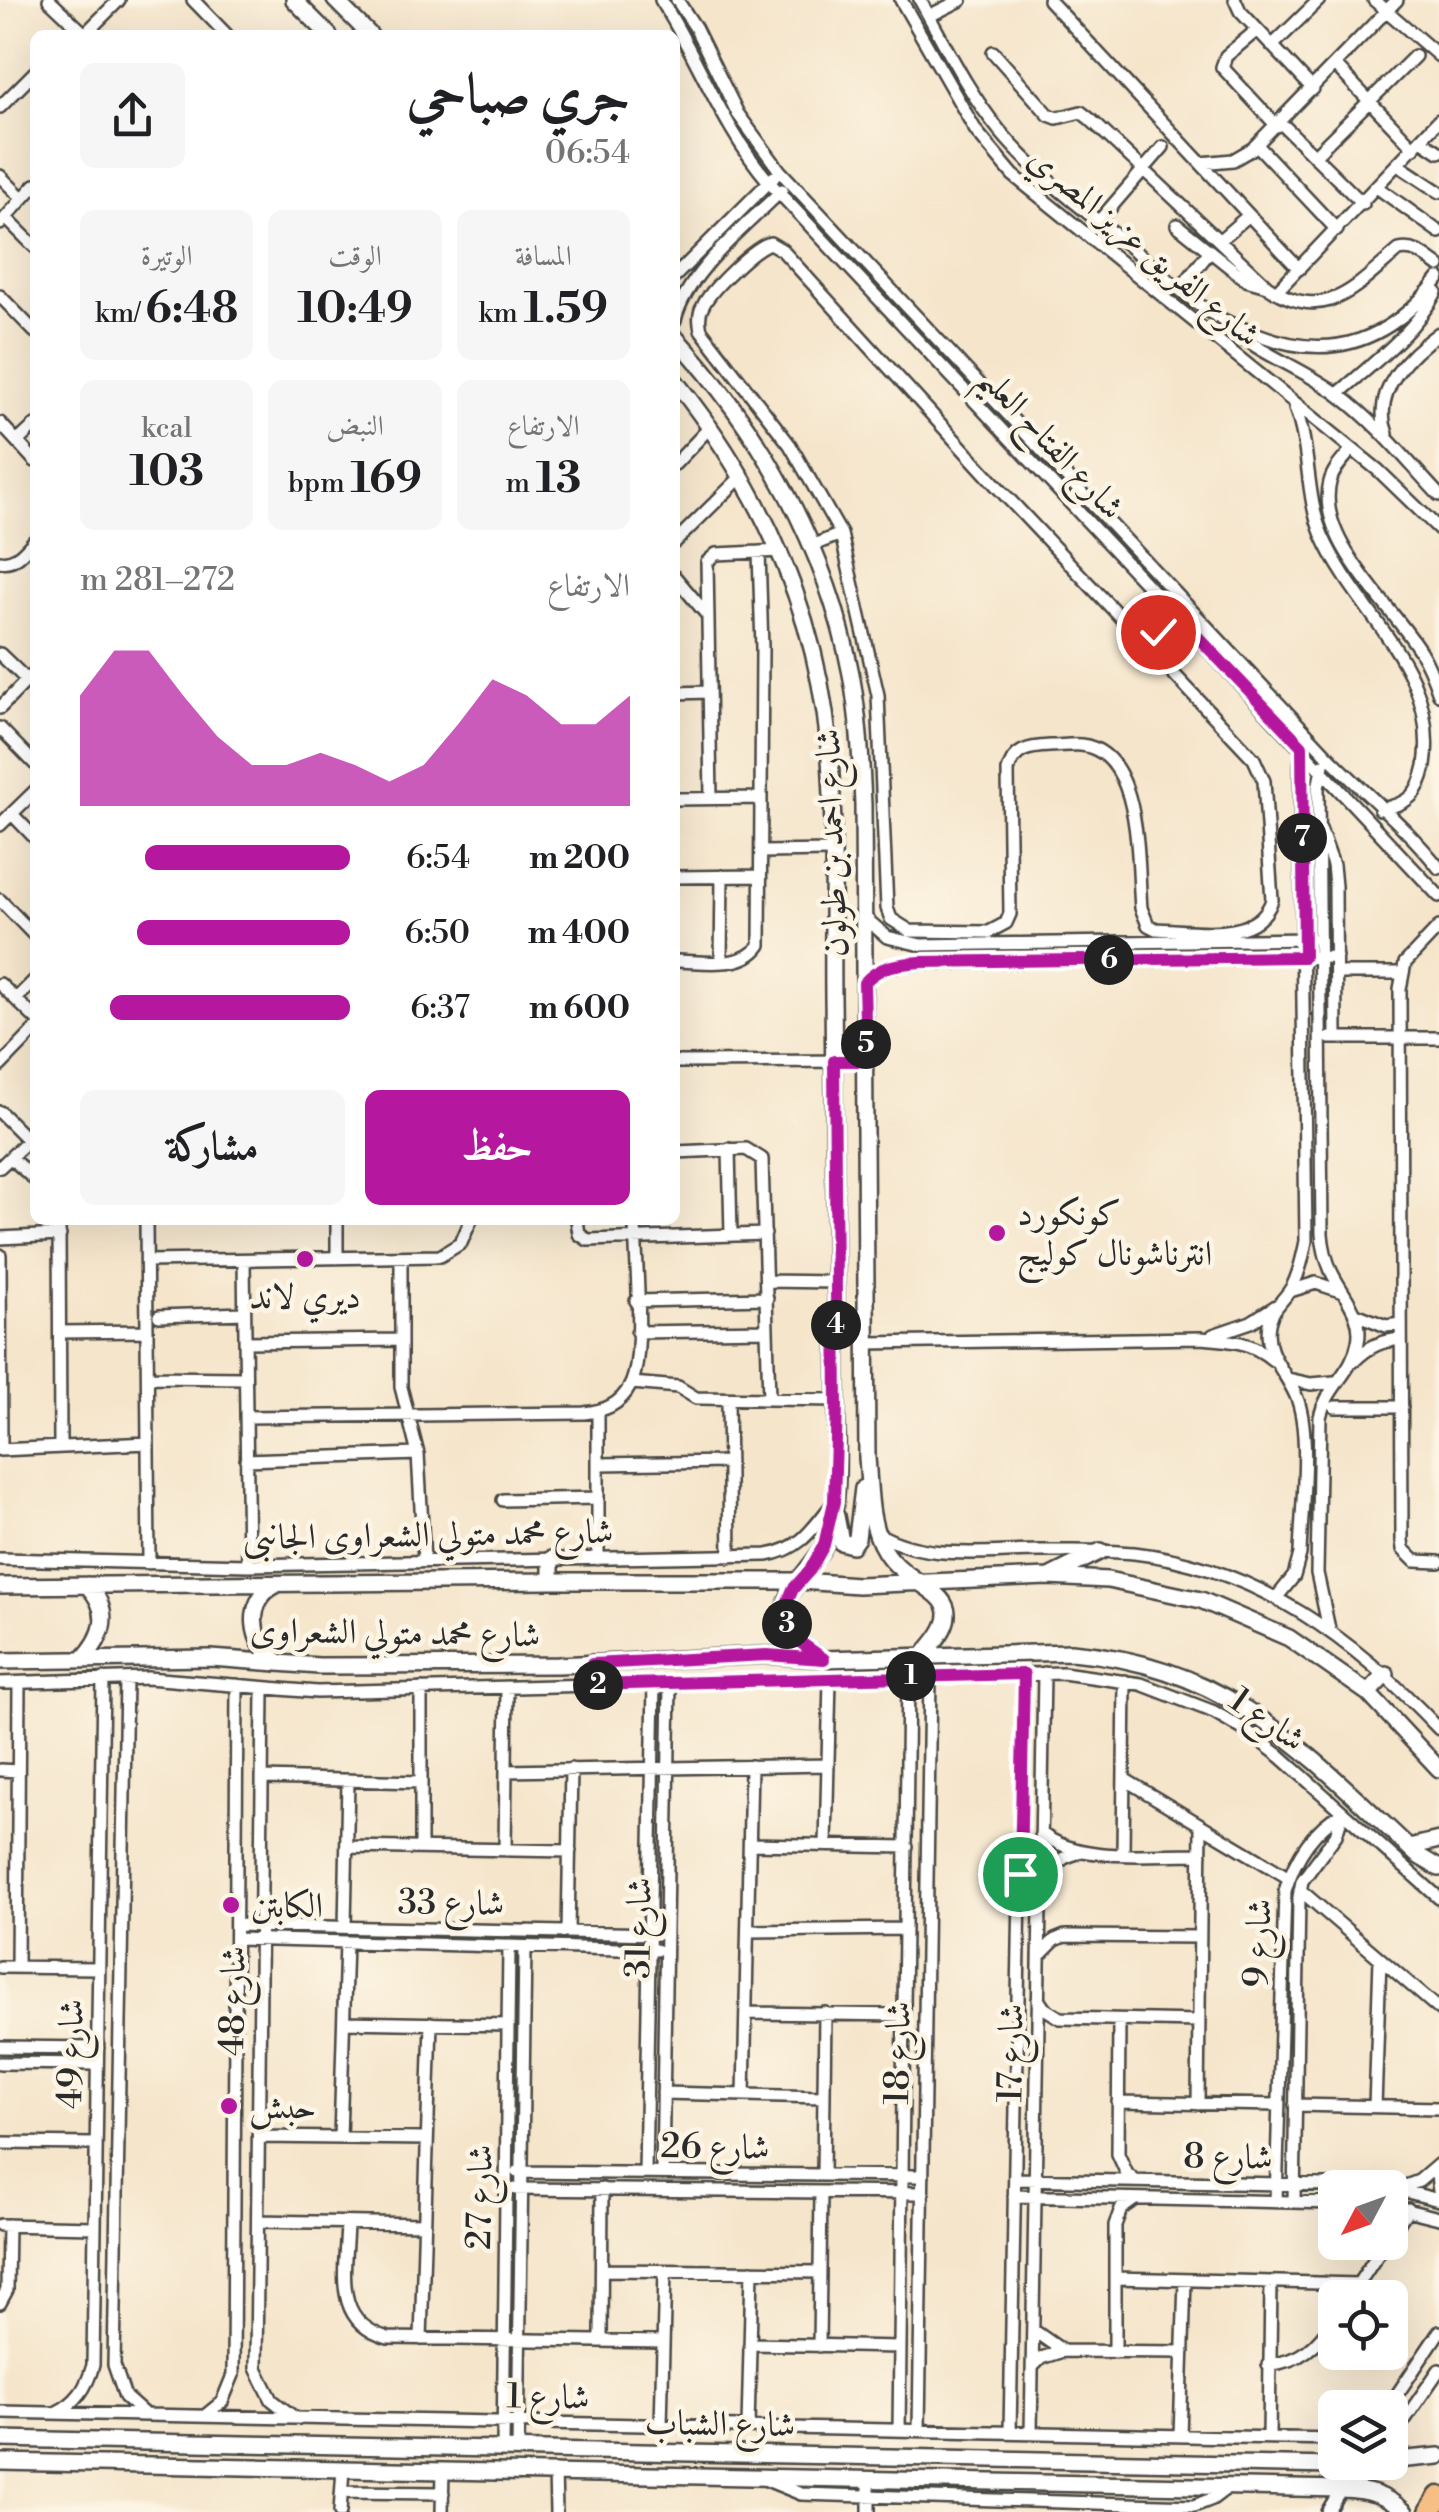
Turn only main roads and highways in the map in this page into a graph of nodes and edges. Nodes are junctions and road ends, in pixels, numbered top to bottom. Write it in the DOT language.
graph roads {
  1 [pos="1439,2497"];
  2 [pos="1430,2512"];
  1 -- 2 [label="highway"];
}
